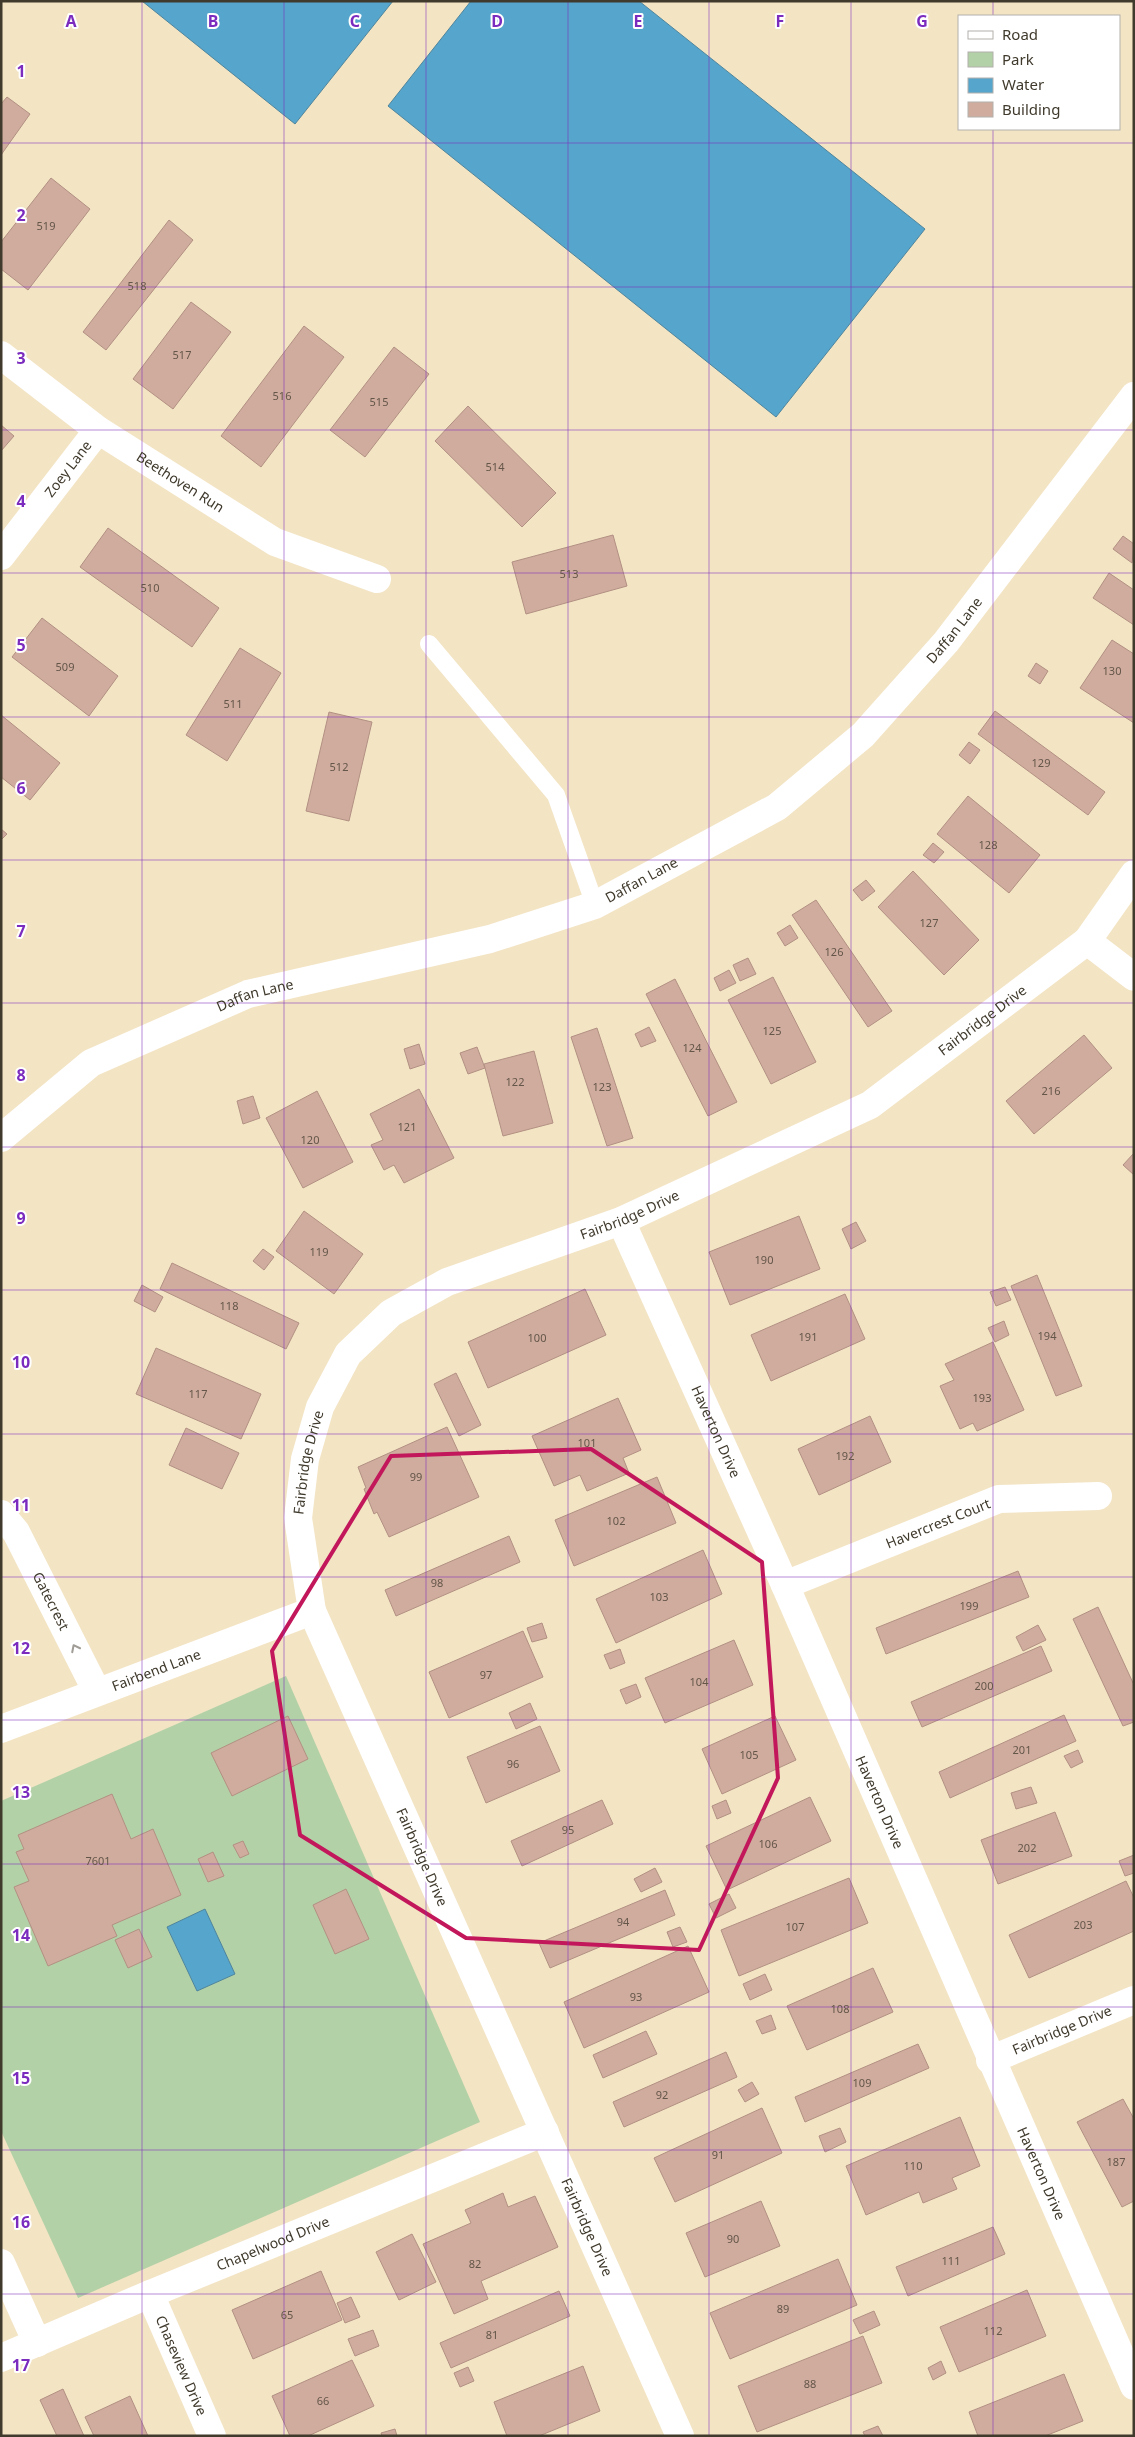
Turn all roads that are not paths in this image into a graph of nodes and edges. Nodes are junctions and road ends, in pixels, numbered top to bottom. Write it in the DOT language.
graph roads {
  1 [pos="1,355"];
  2 [pos="1134,396"];
  3 [pos="98,430"];
  4 [pos="1,556"];
  5 [pos="377,579"];
  6 [pos="429,644"];
  7 [pos="1134,874"];
  8 [pos="595,905"];
  9 [pos="1087,941"];
  10 [pos="1134,977"];
  11 [pos="1,1138"];
  12 [pos="621,1221"];
  13 [pos="1098,1496"];
  14 [pos="1,1514"];
  15 [pos="785,1584"];
  16 [pos="312,1611"];
  17 [pos="97,1692"];
  18 [pos="2,1728"];
  19 [pos="1134,2000"];
  20 [pos="990,2060"];
  21 [pos="544,2132"];
  22 [pos="1,2263"];
  23 [pos="150,2294"];
  24 [pos="37,2343"];
  25 [pos="1,2358"];
  26 [pos="1134,2386"];
  27 [pos="212,2436"];
  28 [pos="680,2436"];
  1 -- 3 [label="street, Beethoven Run"];
  2 -- 8 [label="street, Daffan Lane"];
  3 -- 4 [label="street, Zoey Lane"];
  3 -- 5 [label="street, Beethoven Run"];
  6 -- 8 [label="lane"];
  7 -- 9 [label="street, Fairbridge Drive"];
  8 -- 11 [label="street, Daffan Lane"];
  9 -- 10 [label="street"];
  9 -- 12 [label="street, Fairbridge Drive"];
  12 -- 15 [label="street, Haverton Drive"];
  12 -- 16 [label="street, Fairbridge Drive"];
  13 -- 15 [label="street, Havercrest Court"];
  17 -- 14 [label="street, Gatecrest, one-way"];
  15 -- 20 [label="street, Haverton Drive"];
  16 -- 17 [label="street, Fairbend Lane"];
  16 -- 21 [label="street, Fairbridge Drive"];
  17 -- 18 [label="street, Fairbend Lane"];
  19 -- 20 [label="street, Fairbridge Drive"];
  20 -- 26 [label="street, Haverton Drive"];
  21 -- 23 [label="street, Chapelwood Drive"];
  21 -- 28 [label="street, Fairbridge Drive"];
  22 -- 24 [label="street"];
  23 -- 24 [label="street, Chapelwood Drive"];
  23 -- 27 [label="street, Chaseview Drive"];
  24 -- 25 [label="street, Chapelwood Drive"];
}
